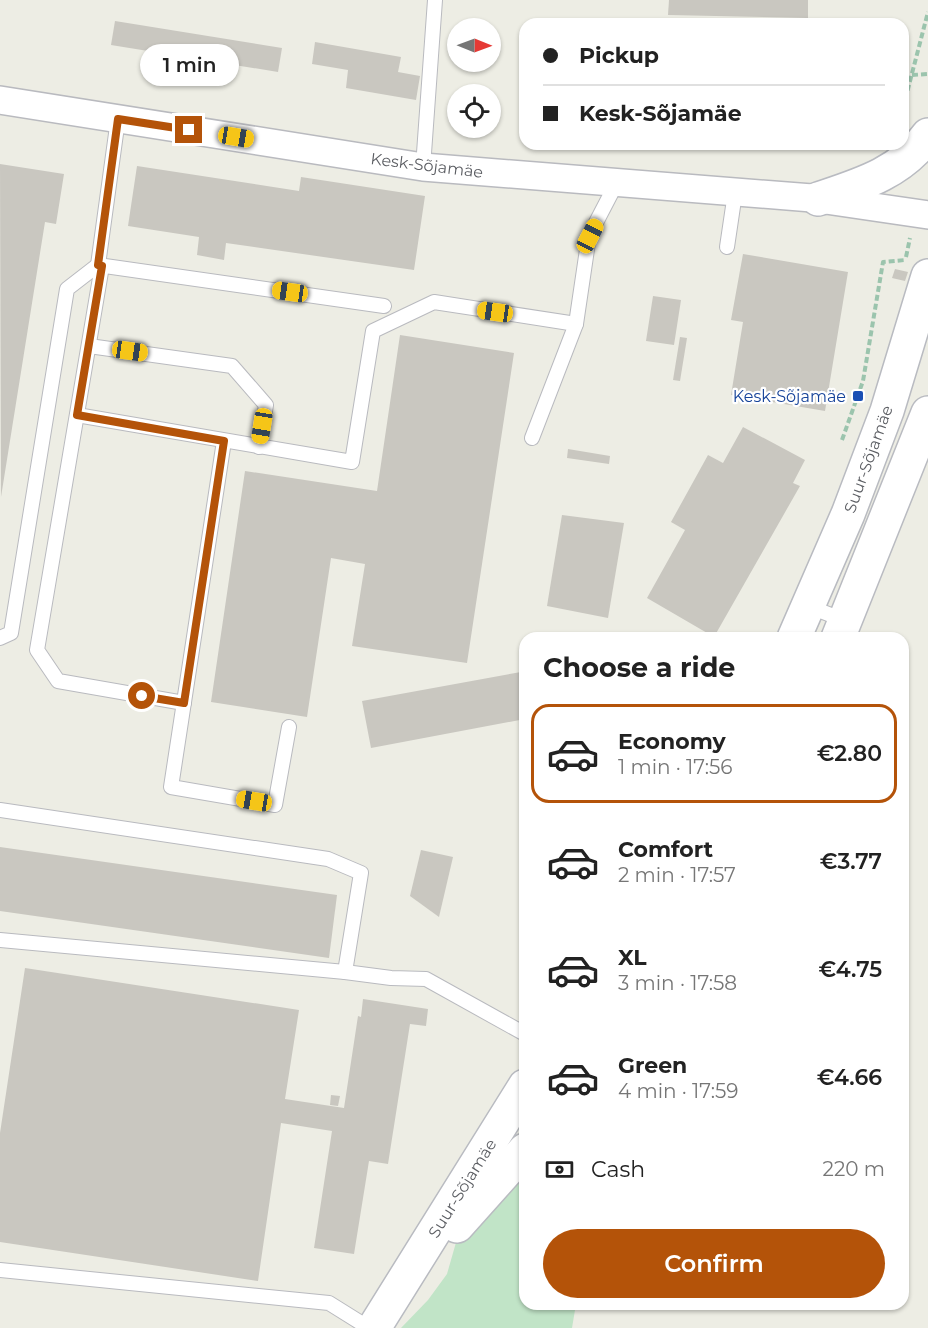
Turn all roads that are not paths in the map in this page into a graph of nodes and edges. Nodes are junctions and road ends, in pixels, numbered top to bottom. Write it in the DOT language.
graph roads {
  1 [pos="435,0"];
  2 [pos="0,100"];
  3 [pos="118,119"];
  4 [pos="928,135"];
  5 [pos="423,167"];
  6 [pos="616,184"];
  7 [pos="735,192"];
  8 [pos="818,199"];
  9 [pos="928,215"];
  10 [pos="728,247"];
  11 [pos="100,266"];
  12 [pos="917,268"];
  13 [pos="384,306"];
  14 [pos="576,324"];
  15 [pos="89,346"];
  16 [pos="928,413"];
  17 [pos="77,415"];
  18 [pos="532,438"];
  19 [pos="224,441"];
  20 [pos="259,447"];
  21 [pos="808,606"];
  22 [pos="842,629"];
  23 [pos="797,632"];
  24 [pos="0,638"];
  25 [pos="184,703"];
  26 [pos="289,727"];
  27 [pos="0,810"];
  28 [pos="0,940"];
  29 [pos="345,972"];
  30 [pos="519,1032"];
  31 [pos="519,1096"];
  32 [pos="515,1161"];
  33 [pos="0,1270"];
  34 [pos="399,1290"];
  35 [pos="369,1328"];
  36 [pos="375,1328"];
  1 -- 5 [label="lane"];
  2 -- 3 [label="street, Kesk-Sõjamäe"];
  3 -- 5 [label="street, Kesk-Sõjamäe"];
  3 -- 11 [label="lane"];
  4 -- 8 [label="main road"];
  5 -- 6 [label="street, Kesk-Sõjamäe"];
  6 -- 7 [label="street, Kesk-Sõjamäe"];
  6 -- 14 [label="lane"];
  7 -- 8 [label="street, Kesk-Sõjamäe"];
  7 -- 10 [label="lane"];
  8 -- 9 [label="street, Kesk-Sõjamäe"];
  11 -- 13 [label="lane"];
  11 -- 15 [label="lane"];
  11 -- 24 [label="lane"];
  12 -- 21 [label="main road, Suur-Sõjamäe"];
  14 -- 18 [label="lane"];
  14 -- 20 [label="lane"];
  15 -- 17 [label="lane"];
  15 -- 20 [label="lane"];
  16 -- 22 [label="main road"];
  17 -- 19 [label="lane"];
  17 -- 25 [label="lane"];
  19 -- 20 [label="lane"];
  19 -- 25 [label="lane"];
  21 -- 22 [label="lane"];
  21 -- 23 [label="main road, Suur-Sõjamäe"];
  25 -- 26 [label="lane"];
  27 -- 29 [label="lane"];
  28 -- 29 [label="lane"];
  29 -- 30 [label="lane"];
  31 -- 34 [label="main road, Suur-Sõjamäe"];
  32 -- 34 [label="main road, Suur-Sõjamäe"];
  33 -- 35 [label="lane"];
  34 -- 36 [label="main road, Suur-Sõjamäe"];
}
